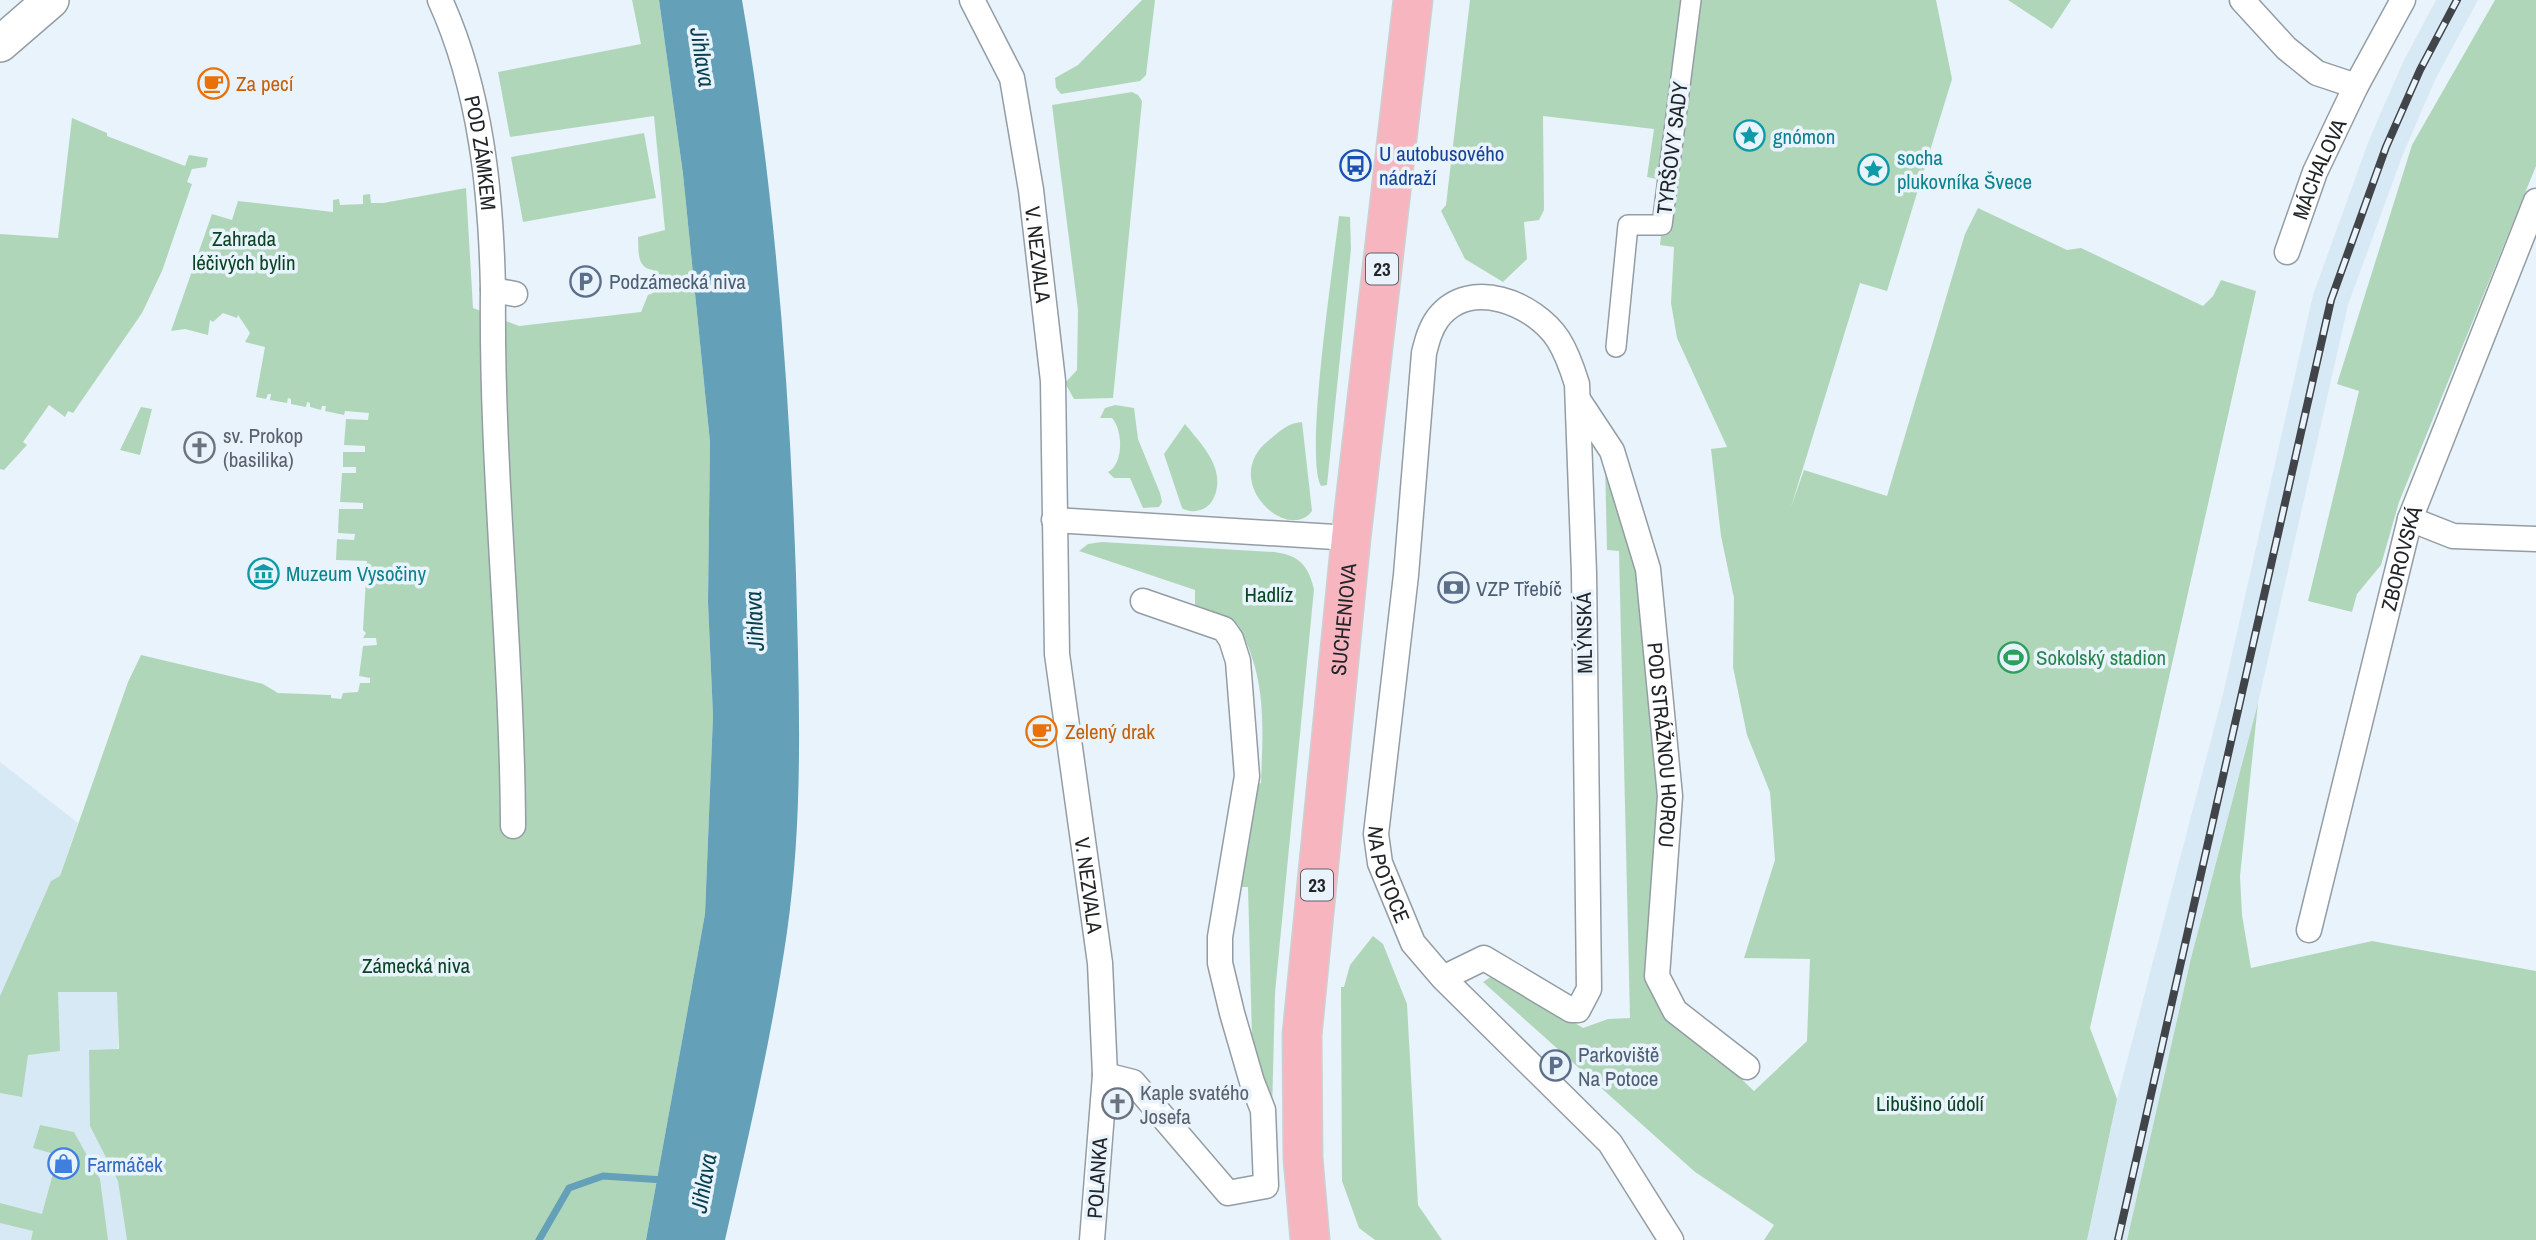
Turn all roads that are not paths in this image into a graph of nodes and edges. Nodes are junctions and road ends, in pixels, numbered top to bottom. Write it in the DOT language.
graph roads {
  1 [pos="51,0"];
  2 [pos="440,0"];
  3 [pos="972,0"];
  4 [pos="1413,0"];
  5 [pos="1690,0"];
  6 [pos="2403,0"];
  7 [pos="2246,5"];
  8 [pos="0,44"];
  9 [pos="2356,86"];
  10 [pos="2536,201"];
  11 [pos="2287,252"];
  12 [pos="1616,347"];
  13 [pos="1578,401"];
  14 [pos="1419,411"];
  15 [pos="2410,519"];
  16 [pos="1054,520"];
  17 [pos="1351,538"];
  18 [pos="2536,539"];
  19 [pos="1143,601"];
  20 [pos="513,826"];
  21 [pos="2309,930"];
  22 [pos="1443,978"];
  23 [pos="1747,1067"];
  24 [pos="1105,1075"];
  25 [pos="1316,1237"];
  26 [pos="1092,1240"];
  27 [pos="1671,1240"];
  1 -- 8 [label="main road"];
  2 -- 20 [label="street, POD ZÁMKEM"];
  3 -- 16 [label="street, V. NEZVALA"];
  4 -- 17 [label="main road, SUCHENIOVA / 23"];
  5 -- 12 [label="street, TYRŠOVY SADY"];
  6 -- 9 [label="street, MÁCHALOVA"];
  7 -- 9 [label="street"];
  9 -- 11 [label="street, MÁCHALOVA"];
  10 -- 15 [label="street, ZBOROVSKÁ"];
  13 -- 14 [label="street, MLÝNSKÁ"];
  13 -- 22 [label="street, MLÝNSKÁ"];
  13 -- 23 [label="street, POD STRÁŽNOU HOROU"];
  14 -- 22 [label="street, NA POTOCE"];
  15 -- 18 [label="street"];
  15 -- 21 [label="street, ZBOROVSKÁ"];
  16 -- 17 [label="street"];
  16 -- 24 [label="street, V. NEZVALA"];
  17 -- 25 [label="main road, SUCHENIOVA / 23"];
  19 -- 24 [label="street"];
  22 -- 27 [label="street, NA POTOCE"];
  24 -- 26 [label="street, POLANKA"];
}
